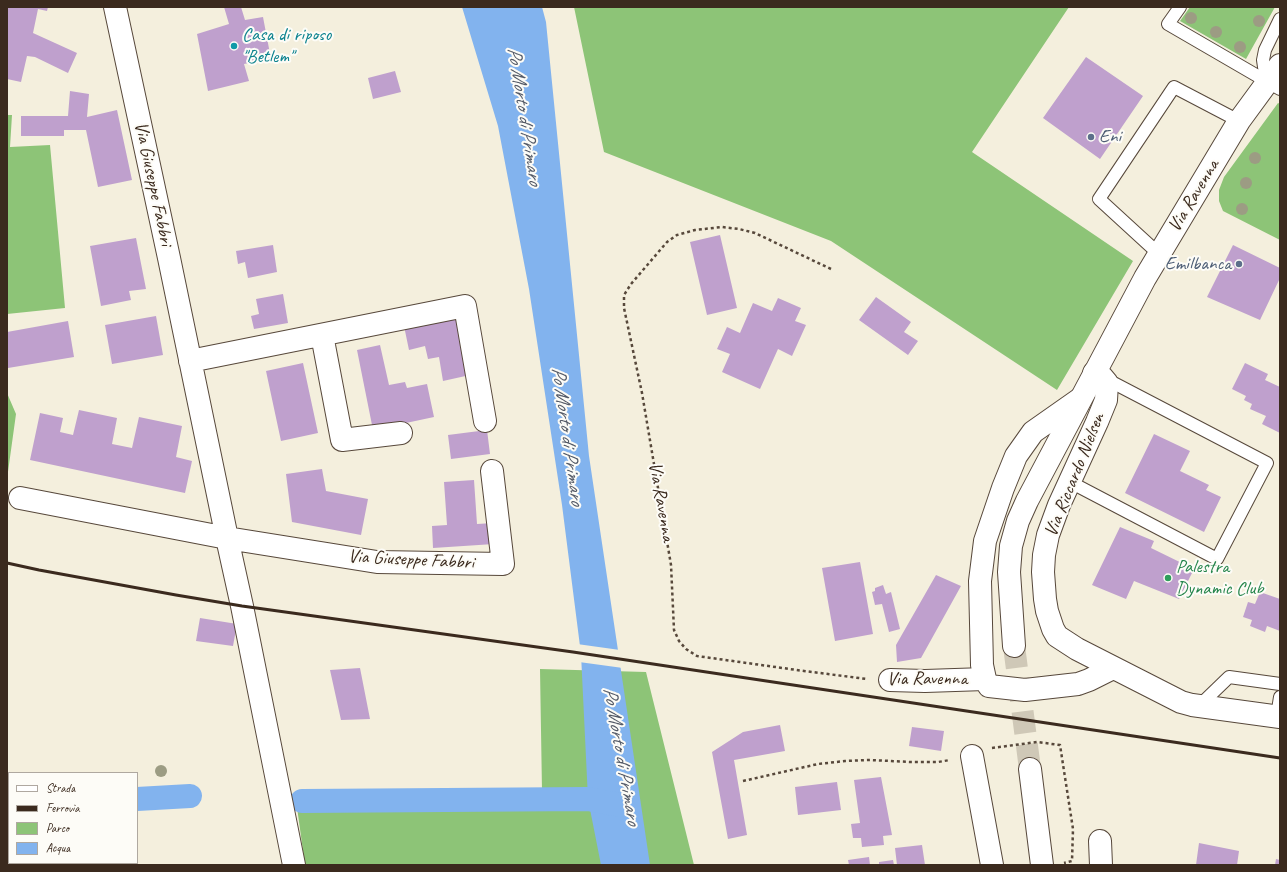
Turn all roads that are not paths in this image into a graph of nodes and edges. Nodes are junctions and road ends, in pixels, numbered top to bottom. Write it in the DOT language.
graph roads {
  1 [pos="114,7"];
  2 [pos="1180,7"];
  3 [pos="1280,19"];
  4 [pos="1274,79"];
  5 [pos="1239,121"];
  6 [pos="1159,254"];
  7 [pos="322,335"];
  8 [pos="190,361"];
  9 [pos="1098,375"];
  10 [pos="1080,399"];
  11 [pos="485,421"];
  12 [pos="401,433"];
  13 [pos="492,471"];
  14 [pos="1070,482"];
  15 [pos="20,498"];
  16 [pos="227,538"];
  17 [pos="1014,646"];
  18 [pos="1112,668"];
  19 [pos="890,680"];
  20 [pos="992,683"];
  21 [pos="1280,684"];
  22 [pos="1199,706"];
  23 [pos="1279,710"];
  24 [pos="972,756"];
  25 [pos="1030,770"];
  26 [pos="1100,841"];
  27 [pos="1051,864"];
  28 [pos="294,865"];
  29 [pos="992,865"];
  30 [pos="1101,865"];
  1 -- 8 [label="street, Via Giuseppe Fabbri"];
  2 -- 4 [label="lane"];
  3 -- 4 [label="lane"];
  4 -- 5 [label="street, Via Ravenna"];
  5 -- 6 [label="street, Via Ravenna"];
  5 -- 6 [label="lane"];
  6 -- 9 [label="street, Via Ravenna"];
  7 -- 8 [label="street"];
  7 -- 11 [label="street"];
  7 -- 12 [label="street"];
  8 -- 16 [label="street, Via Giuseppe Fabbri"];
  9 -- 10 [label="street, Via Ravenna"];
  9 -- 14 [label="street, Via Riccardo Nielsen"];
  9 -- 14 [label="lane"];
  10 -- 17 [label="street, Via Ravenna"];
  10 -- 20 [label="street, Via Ravenna"];
  13 -- 16 [label="street, Via Giuseppe Fabbri"];
  14 -- 18 [label="street, Via Riccardo Nielsen"];
  15 -- 16 [label="street, Via Giuseppe Fabbri"];
  16 -- 28 [label="street, Via Giuseppe Fabbri"];
  18 -- 20 [label="street"];
  18 -- 22 [label="street, Via Riccardo Nielsen"];
  19 -- 20 [label="street, Via Ravenna"];
  21 -- 22 [label="lane"];
  22 -- 23 [label="street, Via Riccardo Nielsen"];
  24 -- 29 [label="street"];
  25 -- 27 [label="street"];
  26 -- 30 [label="street"];
}
